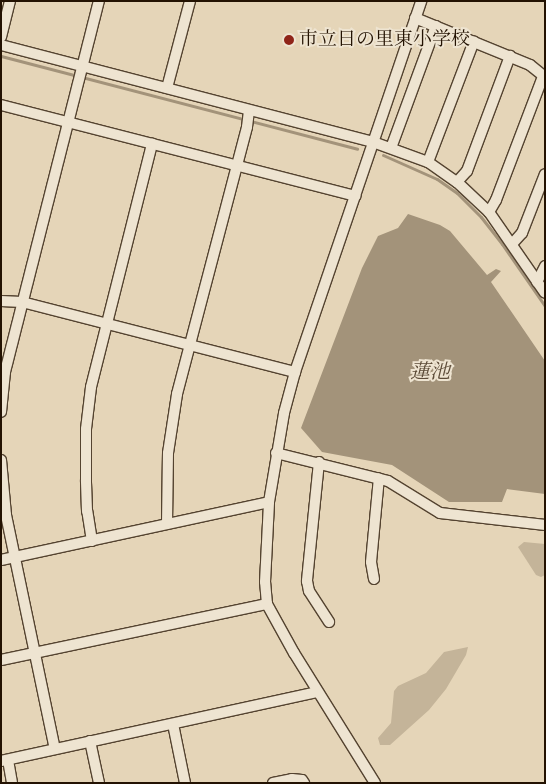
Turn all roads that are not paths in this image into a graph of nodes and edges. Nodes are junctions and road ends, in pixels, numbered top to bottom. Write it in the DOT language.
graph roads {
  1 [pos="10,1"];
  2 [pos="99,1"];
  3 [pos="190,1"];
  4 [pos="420,1"];
  5 [pos="415,18"];
  6 [pos="436,26"];
  7 [pos="1,37"];
  8 [pos="474,42"];
  9 [pos="1,45"];
  10 [pos="510,56"];
  11 [pos="82,67"];
  12 [pos="544,76"];
  13 [pos="167,88"];
  14 [pos="1,105"];
  15 [pos="249,110"];
  16 [pos="68,122"];
  17 [pos="373,142"];
  18 [pos="152,144"];
  19 [pos="391,148"];
  20 [pos="428,162"];
  21 [pos="236,166"];
  22 [pos="545,174"];
  23 [pos="457,182"];
  24 [pos="355,196"];
  25 [pos="489,212"];
  26 [pos="512,244"];
  27 [pos="545,266"];
  28 [pos="537,282"];
  29 [pos="545,293"];
  30 [pos="1,302"];
  31 [pos="22,302"];
  32 [pos="106,324"];
  33 [pos="189,346"];
  34 [pos="295,372"];
  35 [pos="1,412"];
  36 [pos="276,453"];
  37 [pos="1,460"];
  38 [pos="319,462"];
  39 [pos="2,470"];
  40 [pos="379,478"];
  41 [pos="269,502"];
  42 [pos="167,524"];
  43 [pos="545,525"];
  44 [pos="92,541"];
  45 [pos="15,557"];
  46 [pos="1,560"];
  47 [pos="374,579"];
  48 [pos="267,604"];
  49 [pos="329,622"];
  50 [pos="36,653"];
  51 [pos="1,660"];
  52 [pos="317,692"];
  53 [pos="173,724"];
  54 [pos="90,741"];
  55 [pos="55,749"];
  56 [pos="4,760"];
  57 [pos="12,783"];
  58 [pos="99,783"];
  59 [pos="186,783"];
  60 [pos="273,783"];
  61 [pos="304,783"];
  62 [pos="375,783"];
  1 -- 7 [label="street"];
  2 -- 11 [label="street"];
  3 -- 13 [label="street"];
  4 -- 5 [label="street"];
  5 -- 6 [label="street"];
  5 -- 17 [label="street"];
  6 -- 8 [label="street"];
  6 -- 19 [label="street"];
  8 -- 10 [label="street"];
  8 -- 20 [label="street"];
  9 -- 11 [label="street"];
  10 -- 12 [label="street"];
  10 -- 23 [label="street"];
  11 -- 13 [label="street"];
  11 -- 16 [label="street"];
  12 -- 25 [label="street"];
  13 -- 15 [label="street"];
  14 -- 16 [label="street"];
  15 -- 17 [label="street"];
  15 -- 21 [label="street"];
  16 -- 18 [label="street"];
  16 -- 31 [label="street"];
  17 -- 19 [label="street"];
  17 -- 24 [label="street"];
  18 -- 21 [label="street"];
  18 -- 32 [label="street"];
  19 -- 20 [label="street"];
  20 -- 23 [label="street"];
  21 -- 24 [label="street"];
  21 -- 33 [label="street"];
  22 -- 26 [label="street"];
  23 -- 25 [label="street"];
  24 -- 34 [label="street"];
  25 -- 26 [label="street"];
  26 -- 28 [label="street"];
  27 -- 28 [label="street"];
  28 -- 29 [label="street"];
  30 -- 31 [label="street"];
  31 -- 32 [label="street"];
  31 -- 35 [label="street"];
  32 -- 33 [label="street"];
  32 -- 44 [label="street"];
  33 -- 34 [label="street"];
  33 -- 42 [label="street"];
  34 -- 36 [label="street"];
  36 -- 38 [label="street"];
  36 -- 41 [label="street"];
  37 -- 39 [label="street"];
  38 -- 40 [label="street"];
  38 -- 49 [label="street"];
  39 -- 45 [label="street"];
  40 -- 43 [label="street"];
  40 -- 47 [label="street"];
  41 -- 42 [label="street"];
  41 -- 48 [label="street"];
  42 -- 44 [label="street"];
  44 -- 45 [label="street"];
  45 -- 46 [label="street"];
  45 -- 50 [label="street"];
  48 -- 50 [label="street"];
  48 -- 52 [label="street"];
  50 -- 51 [label="street"];
  50 -- 55 [label="street"];
  52 -- 53 [label="street"];
  52 -- 62 [label="street"];
  53 -- 54 [label="street"];
  53 -- 59 [label="street"];
  54 -- 55 [label="street"];
  54 -- 58 [label="street"];
  55 -- 56 [label="street"];
  56 -- 57 [label="street"];
  60 -- 61 [label="street"];
}
